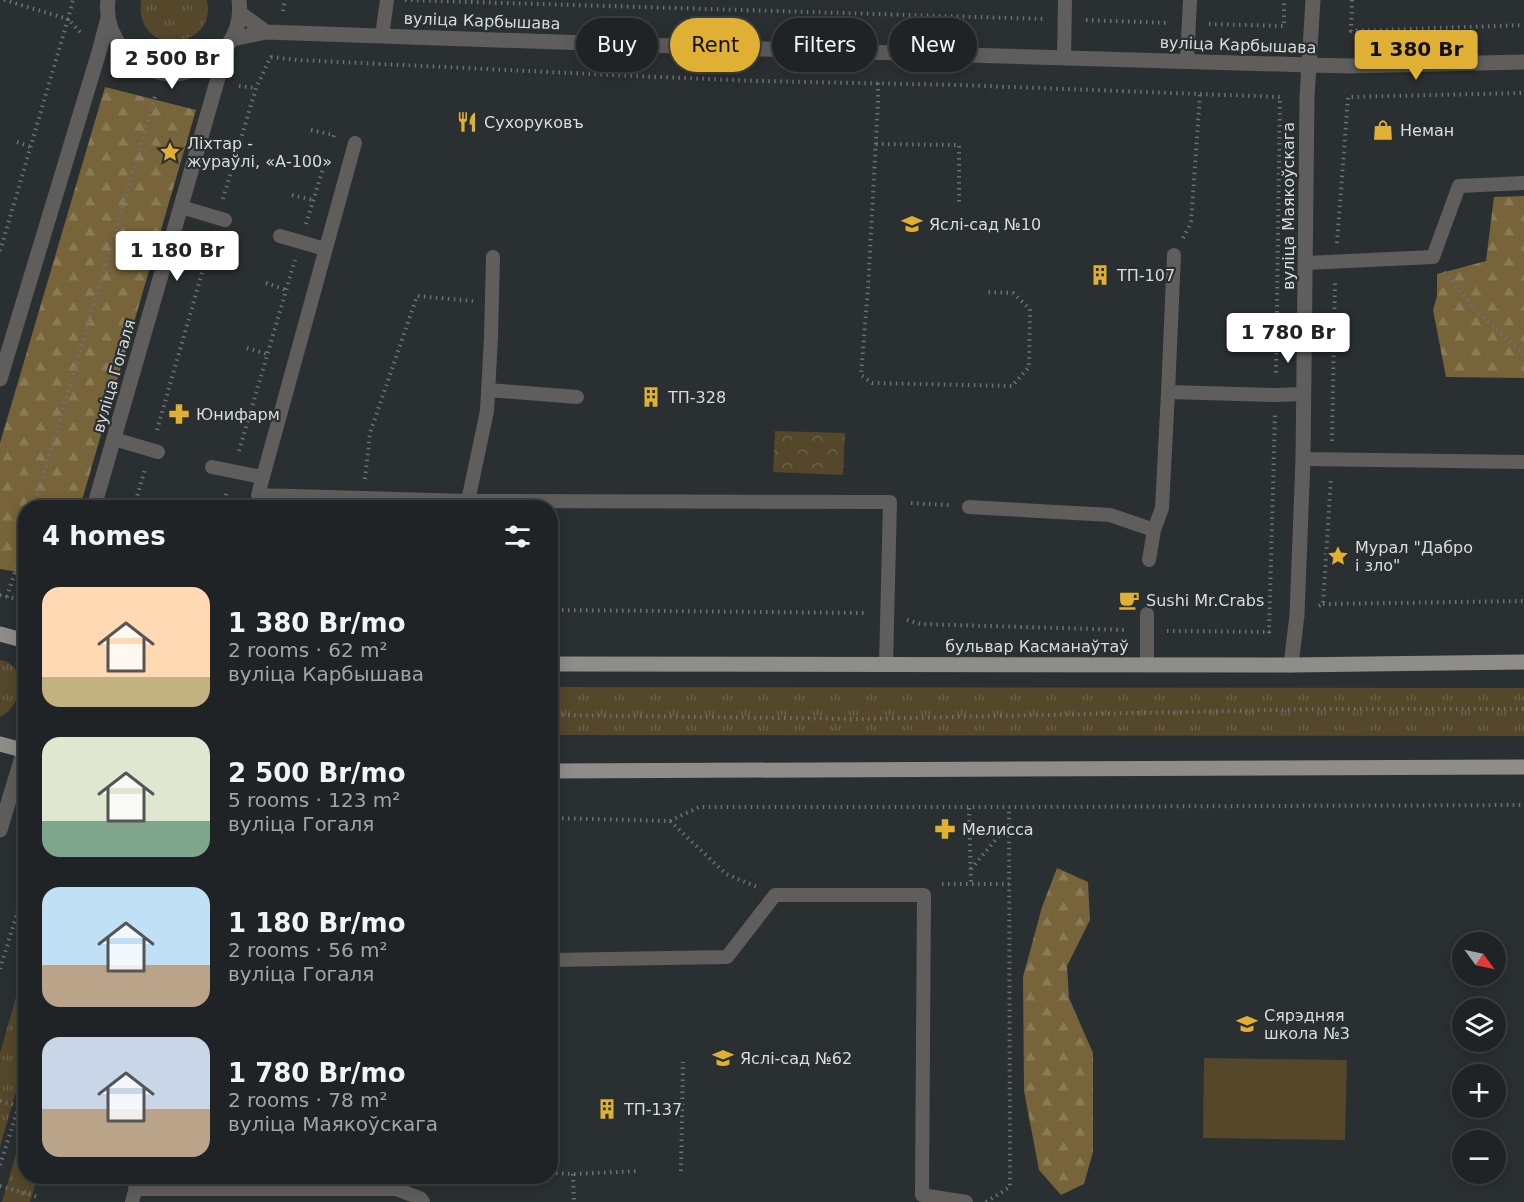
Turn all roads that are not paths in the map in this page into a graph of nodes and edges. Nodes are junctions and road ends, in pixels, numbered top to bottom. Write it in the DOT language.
graph roads {
  1 [pos="387,0"];
  2 [pos="1065,0"];
  3 [pos="1190,0"];
  4 [pos="1313,0"];
  5 [pos="106,7"];
  6 [pos="239,7"];
  7 [pos="266,32"];
  8 [pos="382,36"];
  9 [pos="229,43"];
  10 [pos="1064,58"];
  11 [pos="1187,62"];
  12 [pos="1524,62"];
  13 [pos="1309,65"];
  14 [pos="355,143"];
  15 [pos="1524,183"];
  16 [pos="181,207"];
  17 [pos="221,219"];
  18 [pos="280,236"];
  19 [pos="325,249"];
  20 [pos="1174,255"];
  21 [pos="493,257"];
  22 [pos="1306,263"];
  23 [pos="0,379"];
  24 [pos="488,390"];
  25 [pos="1168,392"];
  26 [pos="1304,394"];
  27 [pos="578,397"];
  28 [pos="114,439"];
  29 [pos="154,451"];
  30 [pos="1303,459"];
  31 [pos="1524,462"];
  32 [pos="213,467"];
  33 [pos="262,477"];
  34 [pos="96,500"];
  35 [pos="256,500"];
  36 [pos="291,500"];
  37 [pos="397,500"];
  38 [pos="469,500"];
  39 [pos="558,504"];
  40 [pos="969,507"];
  41 [pos="1154,530"];
  42 [pos="1149,560"];
  43 [pos="1147,614"];
  44 [pos="0,634"];
  45 [pos="18,639"];
  46 [pos="1524,662"];
  47 [pos="558,664"];
  48 [pos="1147,664"];
  49 [pos="886,665"];
  50 [pos="1291,665"];
  51 [pos="0,744"];
  52 [pos="18,748"];
  53 [pos="1524,767"];
  54 [pos="558,771"];
  55 [pos="18,772"];
  56 [pos="0,830"];
  57 [pos="558,960"];
  58 [pos="135,1189"];
  59 [pos="423,1202"];
  60 [pos="966,1202"];
  1 -- 8 [label="lane"];
  2 -- 10 [label="lane"];
  3 -- 11 [label="lane"];
  4 -- 13 [label="street, вуліца Маякоўскага"];
  5 -- 9 [label="street"];
  5 -- 23 [label="street"];
  6 -- 7 [label="street"];
  6 -- 9 [label="street, вуліца Гогаля"];
  7 -- 8 [label="street, вуліца Карбышава"];
  7 -- 9 [label="street, вуліца Карбышава"];
  8 -- 10 [label="street, вуліца Карбышава"];
  9 -- 16 [label="street, вуліца Гогаля"];
  10 -- 11 [label="street, вуліца Карбышава"];
  11 -- 13 [label="street, вуліца Карбышава"];
  12 -- 13 [label="street, вуліца Карбышава"];
  13 -- 22 [label="street, вуліца Маякоўскага"];
  14 -- 19 [label="lane"];
  15 -- 22 [label="lane"];
  16 -- 17 [label="lane"];
  16 -- 28 [label="street, вуліца Гогаля"];
  18 -- 19 [label="lane"];
  19 -- 33 [label="lane"];
  20 -- 25 [label="lane"];
  21 -- 24 [label="lane"];
  22 -- 26 [label="street, вуліца Маякоўскага"];
  24 -- 27 [label="lane"];
  24 -- 38 [label="lane"];
  25 -- 26 [label="lane"];
  25 -- 41 [label="lane"];
  26 -- 30 [label="street, вуліца Маякоўскага"];
  28 -- 29 [label="lane"];
  28 -- 34 [label="street, вуліца Гогаля"];
  30 -- 31 [label="lane"];
  30 -- 50 [label="street, вуліца Маякоўскага"];
  32 -- 33 [label="lane"];
  33 -- 35 [label="lane"];
  36 -- 37 [label="lane"];
  39 -- 49 [label="lane"];
  40 -- 41 [label="lane"];
  41 -- 42 [label="lane"];
  43 -- 48 [label="lane"];
  44 -- 45 [label="main road"];
  46 -- 50 [label="main road, бульвар Касманаўтаў"];
  47 -- 49 [label="main road, бульвар Касманаўтаў"];
  48 -- 49 [label="main road, бульвар Касманаўтаў"];
  48 -- 50 [label="main road, бульвар Касманаўтаў"];
  51 -- 52 [label="main road"];
  53 -- 54 [label="main road"];
  55 -- 56 [label="street"];
  57 -- 60 [label="lane"];
  58 -- 59 [label="lane"];
}
